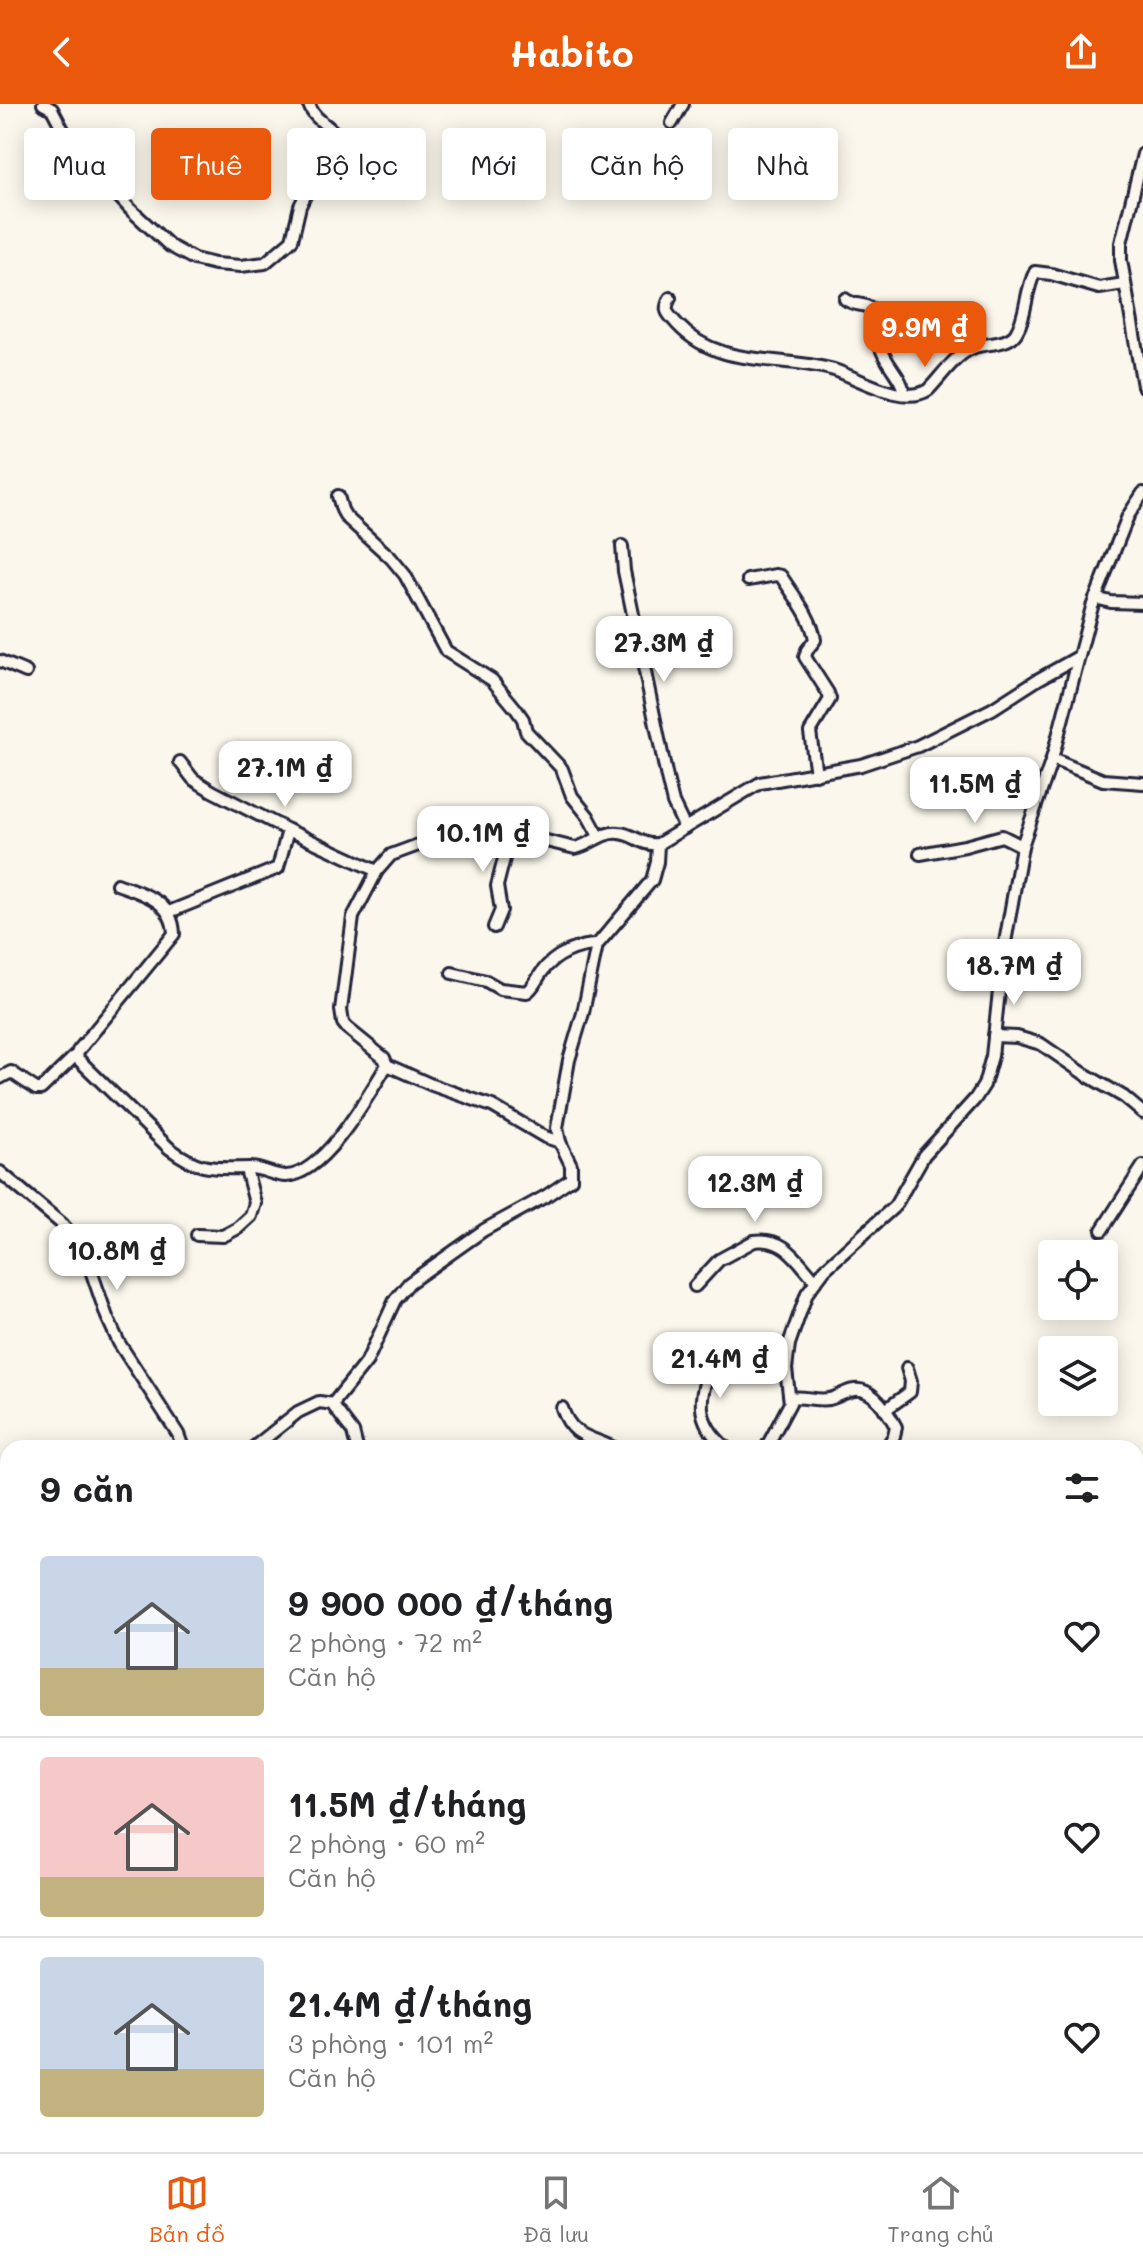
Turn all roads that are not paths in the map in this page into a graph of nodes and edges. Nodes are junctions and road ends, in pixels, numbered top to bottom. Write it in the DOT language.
graph roads {
  1 [pos="43,104"];
  2 [pos="309,104"];
  3 [pos="683,104"];
  4 [pos="672,123"];
  5 [pos="1143,154"];
  6 [pos="1124,284"];
  7 [pos="670,298"];
  8 [pos="845,299"];
  9 [pos="1143,386"];
  10 [pos="904,394"];
  11 [pos="1143,493"];
  12 [pos="338,496"];
  13 [pos="622,546"];
  14 [pos="748,580"];
  15 [pos="1095,598"];
  16 [pos="1143,603"];
  17 [pos="1078,657"];
  18 [pos="0,661"];
  19 [pos="26,672"];
  20 [pos="1052,759"];
  21 [pos="180,762"];
  22 [pos="816,774"];
  23 [pos="1143,783"];
  24 [pos="685,828"];
  25 [pos="288,830"];
  26 [pos="511,831"];
  27 [pos="599,836"];
  28 [pos="658,844"];
  29 [pos="1022,846"];
  30 [pos="920,854"];
  31 [pos="377,871"];
  32 [pos="117,884"];
  33 [pos="169,912"];
  34 [pos="494,927"];
  35 [pos="597,945"];
  36 [pos="452,973"];
  37 [pos="994,1036"];
  38 [pos="76,1055"];
  39 [pos="387,1065"];
  40 [pos="0,1078"];
  41 [pos="1143,1113"];
  42 [pos="560,1142"];
  43 [pos="1143,1166"];
  44 [pos="246,1169"];
  45 [pos="0,1172"];
  46 [pos="1102,1230"];
  47 [pos="197,1235"];
  48 [pos="815,1280"];
  49 [pos="695,1286"];
  50 [pos="715,1353"];
  51 [pos="907,1368"];
  52 [pos="790,1398"];
  53 [pos="334,1404"];
  54 [pos="562,1408"];
  55 [pos="885,1410"];
  56 [pos="180,1440"];
  57 [pos="263,1440"];
  58 [pos="355,1440"];
  59 [pos="592,1440"];
  60 [pos="718,1440"];
  61 [pos="770,1440"];
  62 [pos="891,1440"];
  1 -- 2 [label="street"];
  3 -- 4 [label="street"];
  5 -- 6 [label="street"];
  6 -- 9 [label="street"];
  6 -- 10 [label="street"];
  7 -- 10 [label="street"];
  8 -- 10 [label="street"];
  11 -- 15 [label="street"];
  12 -- 27 [label="street"];
  13 -- 24 [label="street"];
  14 -- 22 [label="street"];
  15 -- 16 [label="street"];
  15 -- 17 [label="street"];
  17 -- 20 [label="street"];
  17 -- 22 [label="street"];
  18 -- 19 [label="street"];
  20 -- 23 [label="street"];
  20 -- 29 [label="street"];
  21 -- 25 [label="street"];
  22 -- 24 [label="street"];
  24 -- 28 [label="street"];
  25 -- 31 [label="street"];
  25 -- 33 [label="street"];
  26 -- 27 [label="street"];
  26 -- 31 [label="street"];
  26 -- 34 [label="street"];
  27 -- 28 [label="street"];
  28 -- 35 [label="street"];
  29 -- 30 [label="street"];
  29 -- 37 [label="street"];
  31 -- 39 [label="street"];
  32 -- 33 [label="street"];
  33 -- 38 [label="street"];
  35 -- 36 [label="street"];
  35 -- 42 [label="street"];
  37 -- 41 [label="street"];
  37 -- 48 [label="street"];
  38 -- 40 [label="street"];
  38 -- 44 [label="street"];
  39 -- 42 [label="street"];
  39 -- 44 [label="street"];
  42 -- 53 [label="street"];
  43 -- 46 [label="street"];
  44 -- 47 [label="street"];
  45 -- 56 [label="street"];
  48 -- 49 [label="street"];
  48 -- 52 [label="street"];
  50 -- 60 [label="street"];
  51 -- 55 [label="street"];
  52 -- 55 [label="street"];
  52 -- 61 [label="street"];
  53 -- 57 [label="street"];
  53 -- 58 [label="street"];
  54 -- 59 [label="street"];
  55 -- 62 [label="street"];
}
